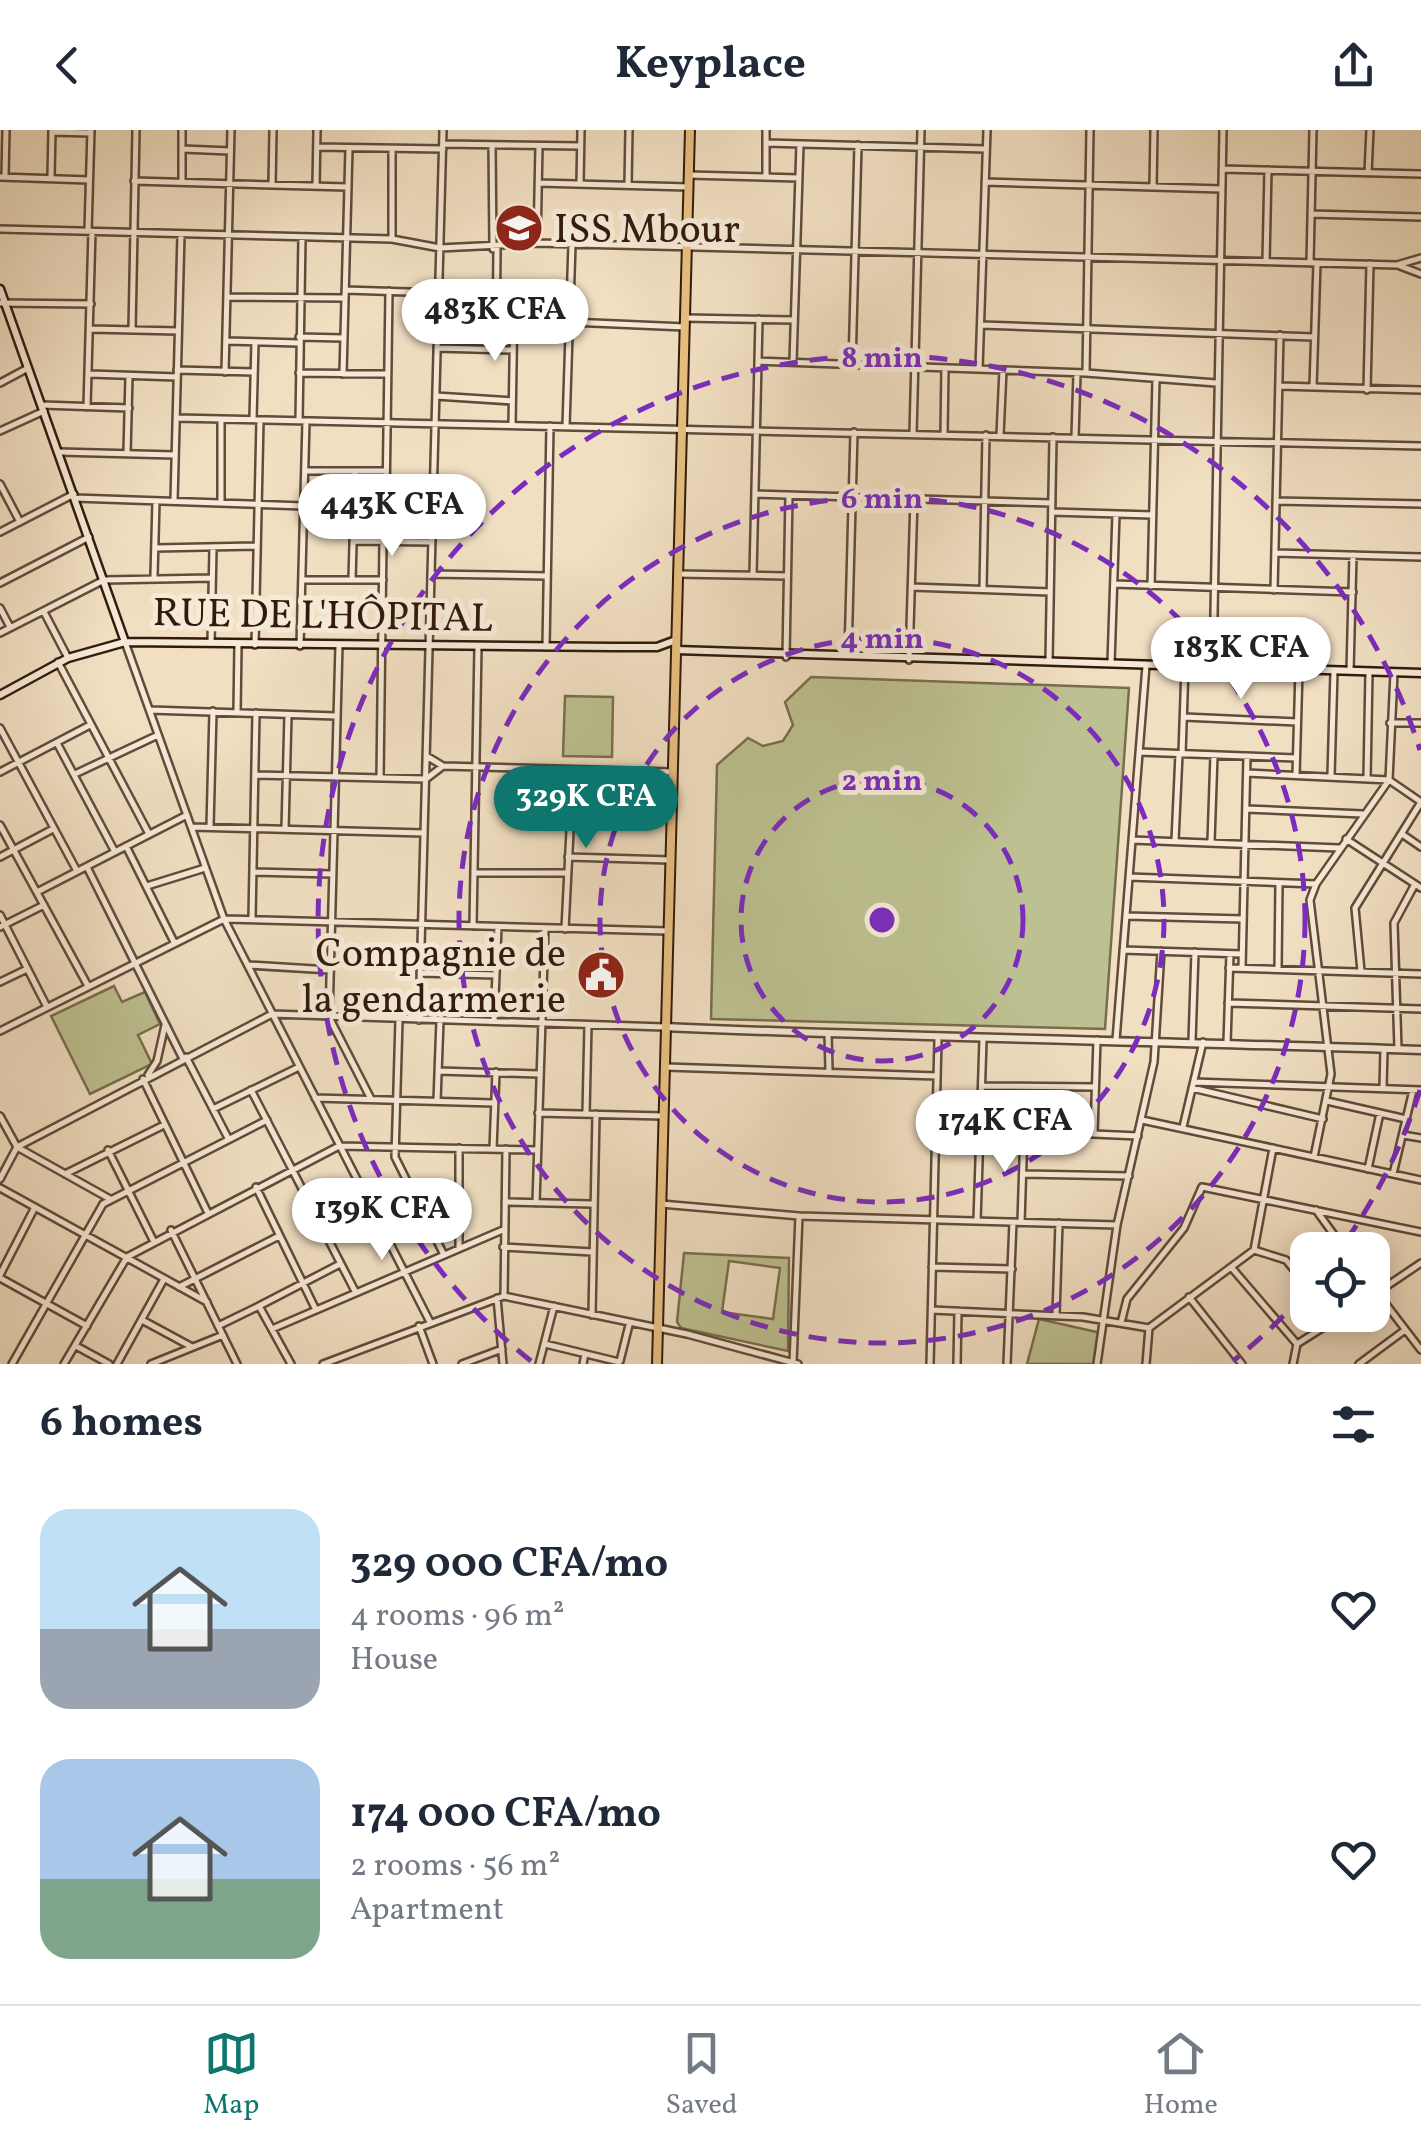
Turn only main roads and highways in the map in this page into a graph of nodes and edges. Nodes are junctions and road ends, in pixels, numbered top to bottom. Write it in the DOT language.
graph roads {
  1 [pos="690,130"];
  2 [pos="0,289"];
  3 [pos="2,302"];
  4 [pos="125,642"];
  5 [pos="658,646"];
  6 [pos="676,649"];
  7 [pos="1421,673"];
  8 [pos="0,695"];
  9 [pos="664,1027"];
  10 [pos="1421,1050"];
  11 [pos="657,1364"];
  1 -- 6 [label="highway"];
  2 -- 3 [label="main road"];
  3 -- 4 [label="main road"];
  4 -- 5 [label="main road, RUE DE L'HÔPITAL"];
  4 -- 8 [label="main road, RUE DE L'HÔPITAL"];
  5 -- 6 [label="main road"];
  5 -- 6 [label="main road"];
  6 -- 7 [label="main road"];
  6 -- 9 [label="highway"];
  9 -- 10 [label="main road"];
  9 -- 11 [label="highway"];
}
